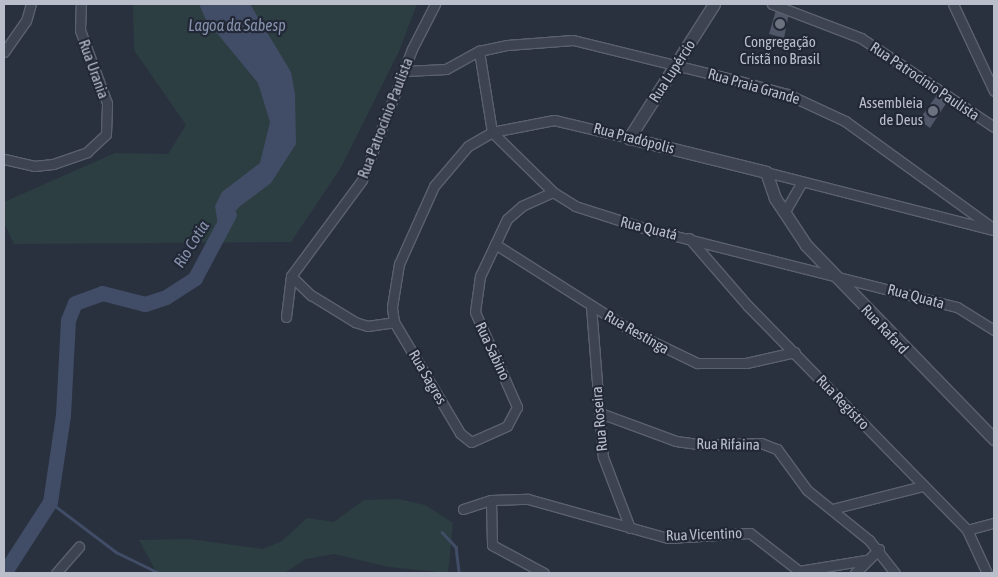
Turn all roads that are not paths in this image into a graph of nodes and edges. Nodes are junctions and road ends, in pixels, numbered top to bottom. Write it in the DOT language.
graph roads {
  1 [pos="31,4"];
  2 [pos="81,4"];
  3 [pos="435,4"];
  4 [pos="714,4"];
  5 [pos="772,4"];
  6 [pos="953,4"];
  7 [pos="479,51"];
  8 [pos="4,52"];
  9 [pos="676,65"];
  10 [pos="405,71"];
  11 [pos="994,91"];
  12 [pos="994,127"];
  13 [pos="492,132"];
  14 [pos="629,138"];
  15 [pos="4,159"];
  16 [pos="766,172"];
  17 [pos="802,182"];
  18 [pos="553,192"];
  19 [pos="784,213"];
  20 [pos="994,230"];
  21 [pos="689,238"];
  22 [pos="495,244"];
  23 [pos="810,249"];
  24 [pos="799,265"];
  25 [pos="832,274"];
  26 [pos="291,276"];
  27 [pos="592,306"];
  28 [pos="286,317"];
  29 [pos="394,322"];
  30 [pos="994,330"];
  31 [pos="795,352"];
  32 [pos="600,413"];
  33 [pos="460,434"];
  34 [pos="994,439"];
  35 [pos="922,486"];
  36 [pos="491,500"];
  37 [pos="463,509"];
  38 [pos="832,510"];
  39 [pos="994,523"];
  40 [pos="630,528"];
  41 [pos="967,530"];
  42 [pos="79,547"];
  43 [pos="879,550"];
  44 [pos="866,560"];
  45 [pos="56,573"];
  46 [pos="544,573"];
  47 [pos="855,573"];
  48 [pos="895,573"];
  49 [pos="987,573"];
  1 -- 8 [label="street"];
  2 -- 15 [label="street, Rua Urania"];
  3 -- 10 [label="street, Rua Patrocínio Paulista"];
  4 -- 9 [label="street, Rua Lupércio"];
  5 -- 12 [label="street, Rua Patrocínio Paulista"];
  6 -- 11 [label="street"];
  7 -- 9 [label="street, Rua Praia Grande"];
  7 -- 10 [label="street, Rua Praia Grande"];
  7 -- 13 [label="street"];
  9 -- 14 [label="street, Rua Lupércio"];
  9 -- 20 [label="street, Rua Praia Grande"];
  10 -- 26 [label="street, Rua Patrocínio Paulista"];
  13 -- 14 [label="street, Rua Pradópolis"];
  13 -- 18 [label="street, Rua Quatá"];
  13 -- 29 [label="street, Rua Pradópolis"];
  14 -- 16 [label="street, Rua Pradópolis"];
  16 -- 17 [label="street, Rua Pradópolis"];
  16 -- 19 [label="street, Rua Rafard"];
  17 -- 19 [label="street"];
  17 -- 20 [label="street, Rua Pradópolis"];
  18 -- 21 [label="street, Rua Quatá"];
  18 -- 22 [label="street, Rua Sabino"];
  19 -- 23 [label="street, Rua Rafard"];
  21 -- 24 [label="street, Rua Quatá"];
  21 -- 31 [label="street, Rua Registro"];
  22 -- 27 [label="street, Rua Restinga"];
  22 -- 33 [label="street, Rua Sabino"];
  23 -- 24 [label="street"];
  23 -- 25 [label="street, Rua Rafard"];
  24 -- 25 [label="street, Rua Quatá"];
  25 -- 30 [label="street, Rua Quata"];
  25 -- 34 [label="street, Rua Rafard"];
  26 -- 28 [label="street"];
  26 -- 29 [label="street"];
  27 -- 31 [label="street, Rua Restinga"];
  27 -- 32 [label="street, Rua Roseira"];
  29 -- 33 [label="street, Rua Sagres"];
  31 -- 35 [label="street, Rua Registro"];
  32 -- 38 [label="street, Rua Rifaina"];
  32 -- 40 [label="street, Rua Roseira"];
  35 -- 38 [label="street"];
  35 -- 41 [label="street, Rua Registro"];
  36 -- 37 [label="street"];
  36 -- 40 [label="street"];
  36 -- 46 [label="street"];
  38 -- 43 [label="street, Rua Rifaina"];
  39 -- 41 [label="street"];
  40 -- 44 [label="street, Rua Vicentino"];
  41 -- 49 [label="street, Rua Registro"];
  42 -- 45 [label="street"];
  43 -- 44 [label="street"];
  43 -- 48 [label="street, Rua Rifaina"];
  44 -- 47 [label="street"];
}
